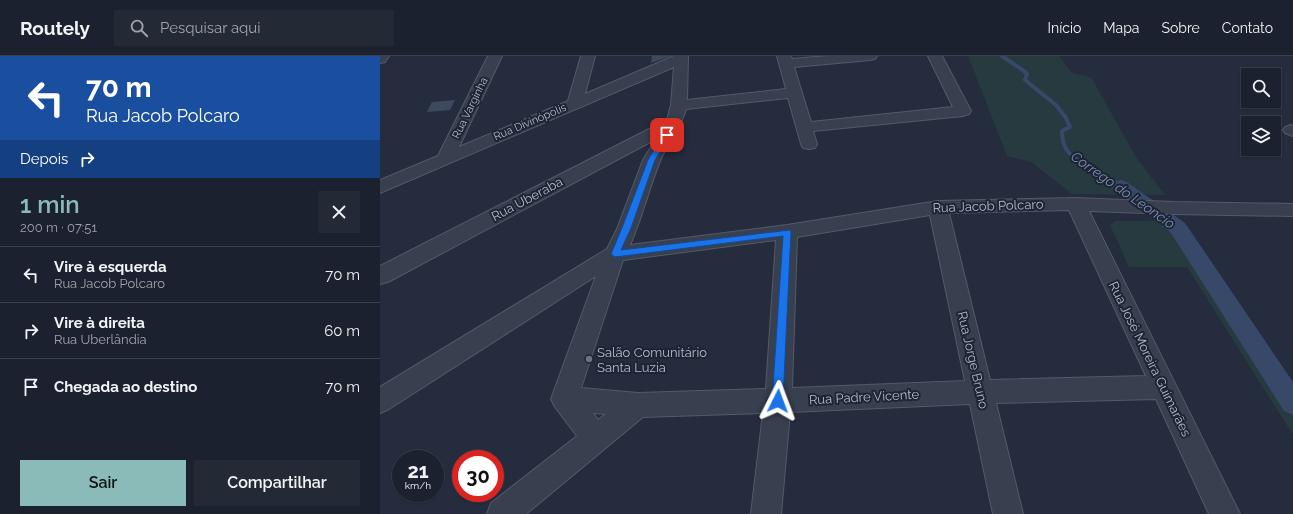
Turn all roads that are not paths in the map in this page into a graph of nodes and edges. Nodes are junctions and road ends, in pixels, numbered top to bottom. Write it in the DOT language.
graph roads {
  1 [pos="382,56"];
  2 [pos="496,56"];
  3 [pos="588,56"];
  4 [pos="870,56"];
  5 [pos="935,56"];
  6 [pos="681,58"];
  7 [pos="380,59"];
  8 [pos="786,60"];
  9 [pos="795,93"];
  10 [pos="575,103"];
  11 [pos="677,114"];
  12 [pos="804,127"];
  13 [pos="809,144"];
  14 [pos="626,147"];
  15 [pos="445,159"];
  16 [pos="652,160"];
  17 [pos="380,187"];
  18 [pos="1076,204"];
  19 [pos="938,206"];
  20 [pos="1293,210"];
  21 [pos="787,232"];
  22 [pos="615,254"];
  23 [pos="380,276"];
  24 [pos="1164,388"];
  25 [pos="981,392"];
  26 [pos="564,399"];
  27 [pos="380,401"];
  28 [pos="778,401"];
  29 [pos="638,405"];
  30 [pos="596,438"];
  31 [pos="502,514"];
  32 [pos="766,514"];
  33 [pos="1008,514"];
  34 [pos="1225,514"];
  1 -- 7 [label="street"];
  2 -- 15 [label="street, Rua Varginha"];
  3 -- 10 [label="street"];
  4 -- 8 [label="street"];
  5 -- 12 [label="street"];
  6 -- 10 [label="street, Rua Divinópolis"];
  6 -- 11 [label="street"];
  8 -- 9 [label="street"];
  9 -- 11 [label="street"];
  9 -- 12 [label="street"];
  10 -- 15 [label="street, Rua Divinópolis"];
  11 -- 14 [label="street, Rua Uberaba"];
  11 -- 16 [label="street"];
  12 -- 13 [label="street"];
  14 -- 16 [label="street"];
  14 -- 23 [label="street, Rua Uberaba"];
  15 -- 17 [label="street, Rua Divinópolis"];
  16 -- 22 [label="street"];
  18 -- 19 [label="street, Rua Jacob Polcaro"];
  18 -- 20 [label="street, Rua Jacob Polcaro"];
  18 -- 24 [label="street, Rua José Moreira Guimarães"];
  19 -- 21 [label="street, Rua Jacob Polcaro"];
  19 -- 25 [label="street, Rua Jorge Bruno"];
  21 -- 22 [label="street, Rua Jacob Polcaro"];
  21 -- 28 [label="street"];
  22 -- 26 [label="street"];
  22 -- 27 [label="street"];
  24 -- 25 [label="street, Rua Padre Vicente"];
  24 -- 34 [label="street, Rua José Moreira Guimarães"];
  25 -- 28 [label="street, Rua Padre Vicente"];
  25 -- 33 [label="street, Rua Jorge Bruno"];
  26 -- 29 [label="street, Rua Padre Vicente"];
  26 -- 30 [label="street"];
  28 -- 29 [label="street, Rua Padre Vicente"];
  28 -- 32 [label="street"];
  29 -- 30 [label="street"];
  30 -- 31 [label="street"];
}
